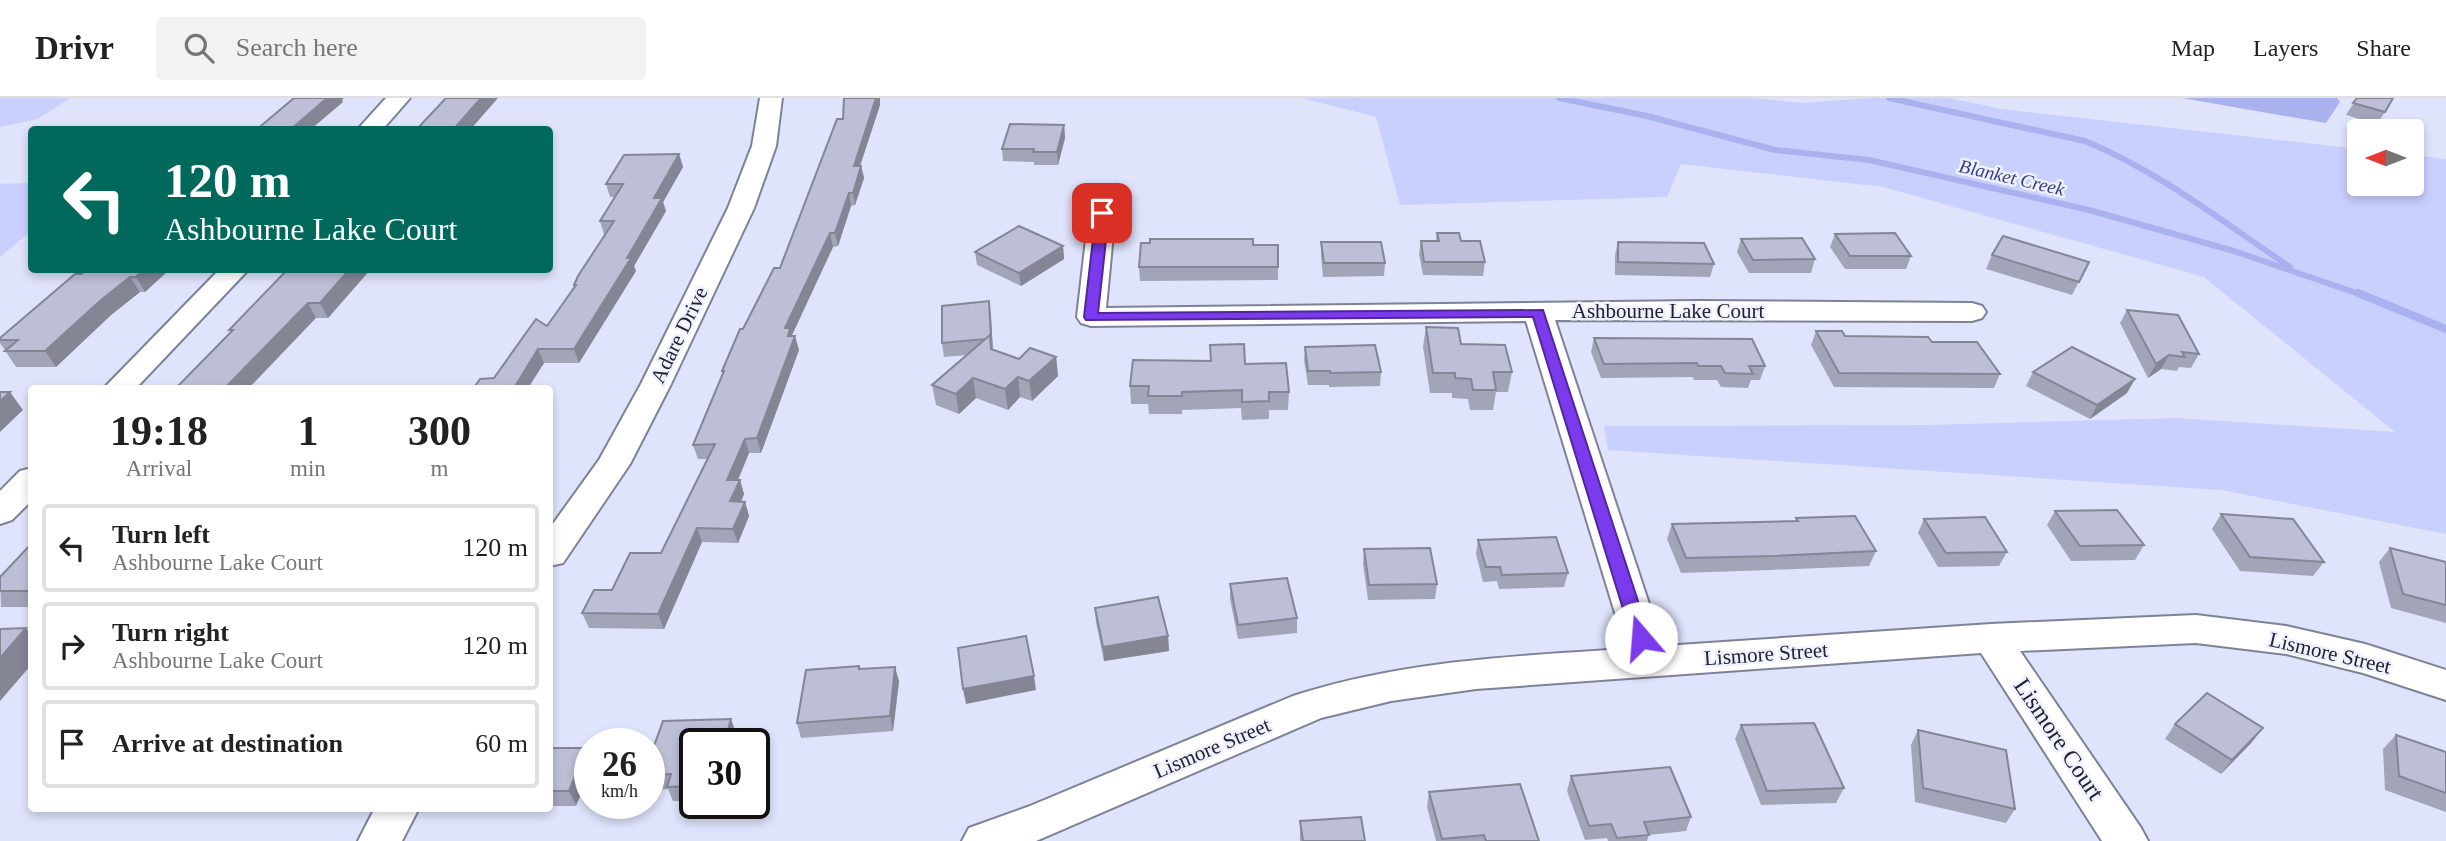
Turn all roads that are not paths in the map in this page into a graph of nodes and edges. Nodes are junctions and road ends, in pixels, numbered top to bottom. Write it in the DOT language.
graph roads {
  1 [pos="399,98"];
  2 [pos="771,98"];
  3 [pos="373,126"];
  4 [pos="1102,213"];
  5 [pos="231,273"];
  6 [pos="1972,312"];
  7 [pos="1538,313"];
  8 [pos="122,385"];
  9 [pos="28,483"];
  10 [pos="0,512"];
  11 [pos="553,550"];
  12 [pos="1991,638"];
  13 [pos="1649,662"];
  14 [pos="2446,685"];
  15 [pos="396,812"];
  16 [pos="380,841"];
  17 [pos="984,841"];
  18 [pos="2126,841"];
  1 -- 3 [label="street"];
  2 -- 11 [label="street, Adare Drive"];
  4 -- 7 [label="street, Ashbourne Lake Court"];
  5 -- 8 [label="street"];
  6 -- 7 [label="street, Ashbourne Lake Court"];
  7 -- 13 [label="street"];
  9 -- 10 [label="street"];
  12 -- 13 [label="street, Lismore Street"];
  12 -- 14 [label="street, Lismore Street"];
  12 -- 18 [label="street, Lismore Court"];
  13 -- 17 [label="street, Lismore Street"];
  15 -- 16 [label="street"];
}
